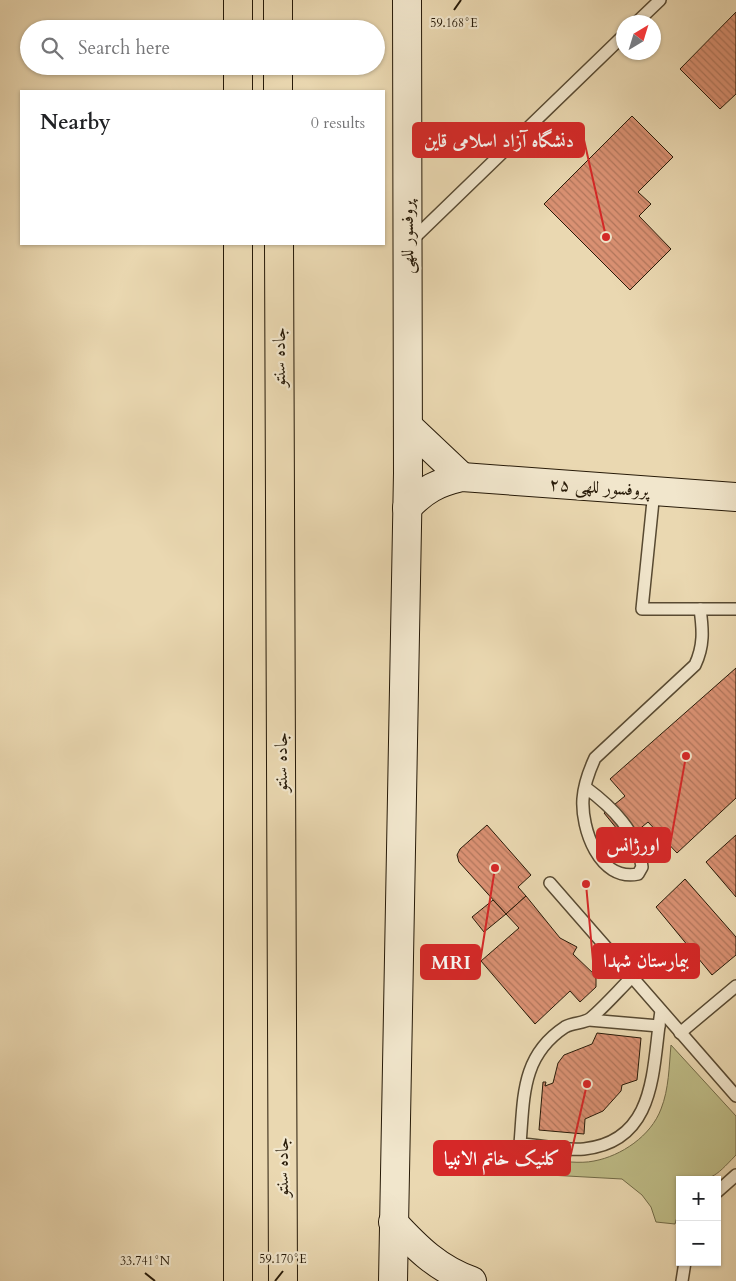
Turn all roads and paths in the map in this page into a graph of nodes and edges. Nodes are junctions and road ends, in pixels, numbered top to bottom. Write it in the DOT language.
graph roads {
  1 [pos="238,0"];
  2 [pos="278,0"];
  3 [pos="406,0"];
  4 [pos="660,0"];
  5 [pos="644,15"];
  6 [pos="238,20"];
  7 [pos="278,20"];
  8 [pos="616,43"];
  9 [pos="238,75"];
  10 [pos="278,75"];
  11 [pos="238,90"];
  12 [pos="278,90"];
  13 [pos="238,245"];
  14 [pos="279,245"];
  15 [pos="407,245"];
  16 [pos="408,426"];
  17 [pos="462,477"];
  18 [pos="654,491"];
  19 [pos="736,497"];
  20 [pos="407,508"];
  21 [pos="736,609"];
  22 [pos="700,610"];
  23 [pos="585,787"];
  24 [pos="550,883"];
  25 [pos="632,978"];
  26 [pos="736,986"];
  27 [pos="661,1011"];
  28 [pos="589,1020"];
  29 [pos="659,1026"];
  30 [pos="680,1033"];
  31 [pos="736,1096"];
  32 [pos="736,1175"];
  33 [pos="721,1188"];
  34 [pos="394,1222"];
  35 [pos="684,1266"];
  36 [pos="238,1281"];
  37 [pos="283,1281"];
  38 [pos="393,1281"];
  39 [pos="472,1281"];
  40 [pos="682,1281"];
  1 -- 6 [label="main road"];
  2 -- 7 [label="main road"];
  3 -- 15 [label="street, پروفسور للهی"];
  4 -- 5 [label="lane"];
  8 -- 15 [label="lane"];
  9 -- 11 [label="main road"];
  10 -- 12 [label="main road"];
  13 -- 36 [label="main road"];
  14 -- 37 [label="main road, جاده سنتو"];
  15 -- 16 [label="street, پروفسور للهی"];
  16 -- 17 [label="street"];
  16 -- 20 [label="street, پروفسور للهی"];
  17 -- 18 [label="street, پروفسور للهی ۲۵"];
  17 -- 20 [label="street, پروفسور للهی ۲۵"];
  18 -- 19 [label="street, پروفسور للهی ۲۵"];
  18 -- 22 [label="lane"];
  20 -- 34 [label="street, پروفسور للهی"];
  21 -- 22 [label="lane"];
  22 -- 23 [label="lane"];
  23 -- 23 [label="lane"];
  24 -- 25 [label="lane"];
  25 -- 27 [label="lane"];
  25 -- 28 [label="lane"];
  26 -- 30 [label="lane"];
  27 -- 29 [label="lane"];
  27 -- 30 [label="lane"];
  28 -- 29 [label="lane"];
  28 -- 29 [label="lane"];
  30 -- 31 [label="lane"];
  32 -- 33 [label="lane"];
  34 -- 38 [label="street, پروفسور للهی"];
  34 -- 39 [label="street"];
  35 -- 40 [label="lane"];
}
